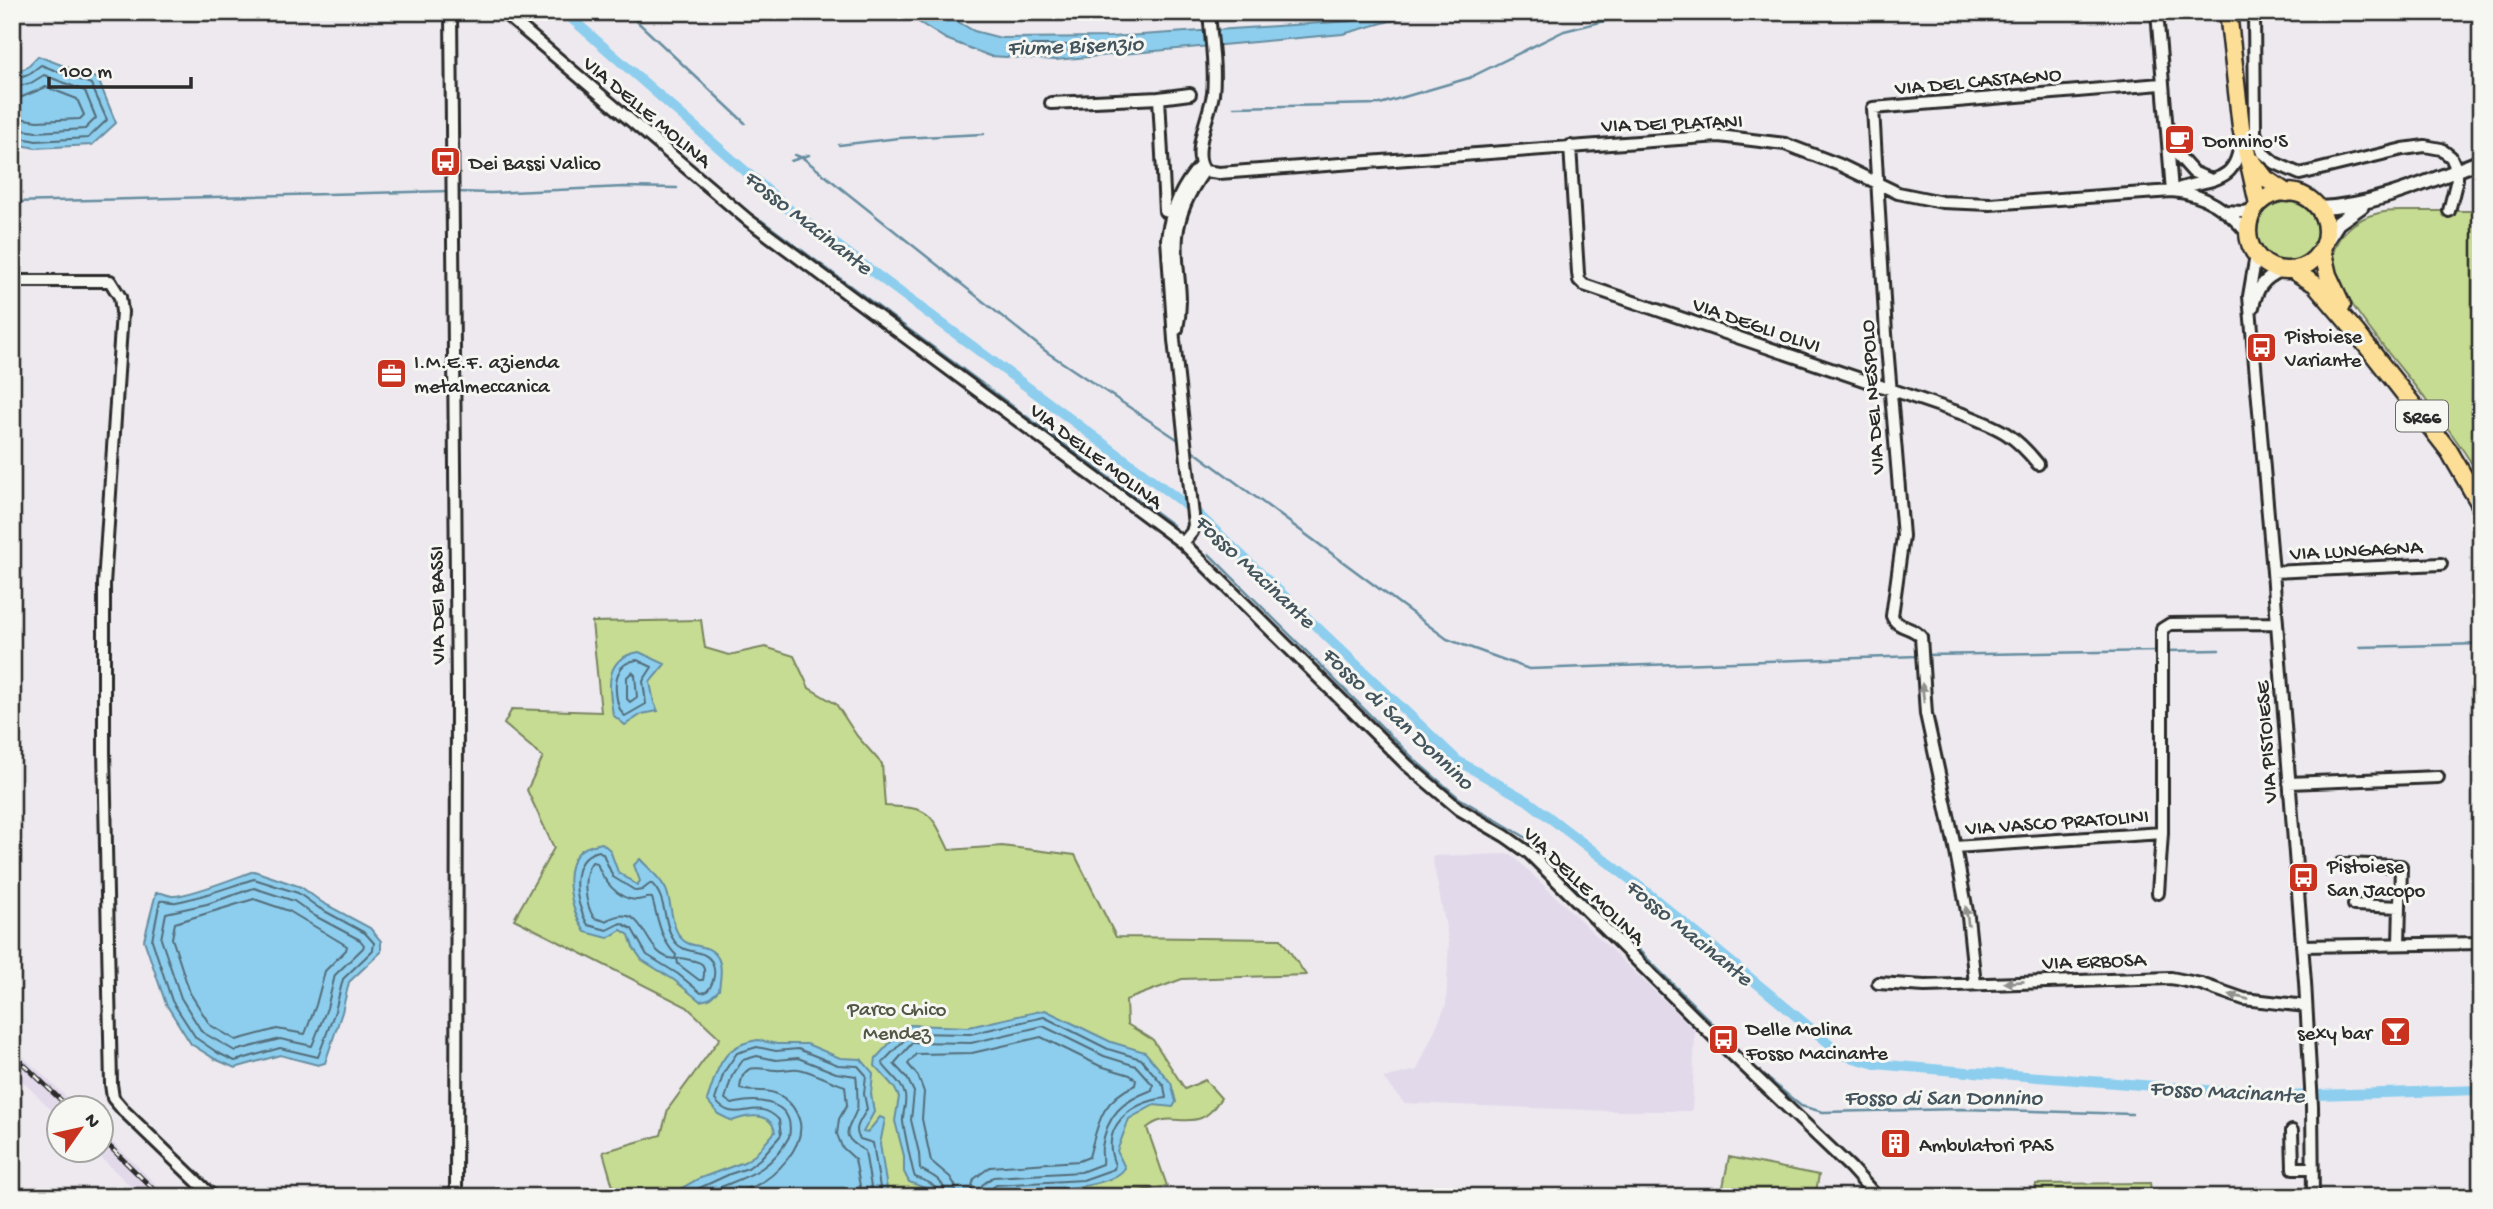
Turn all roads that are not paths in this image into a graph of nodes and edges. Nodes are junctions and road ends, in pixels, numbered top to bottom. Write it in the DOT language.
graph roads {
  1 [pos="451,12"];
  2 [pos="503,12"];
  3 [pos="1209,12"];
  4 [pos="2157,12"];
  5 [pos="2228,12"];
  6 [pos="2254,12"];
  7 [pos="2161,84"];
  8 [pos="1190,94"];
  9 [pos="1159,98"];
  10 [pos="1051,103"];
  11 [pos="2241,127"];
  12 [pos="2167,143"];
  13 [pos="1570,146"];
  14 [pos="2248,152"];
  15 [pos="2481,161"];
  16 [pos="1202,168"];
  17 [pos="2456,170"];
  18 [pos="2214,180"];
  19 [pos="1878,185"];
  20 [pos="2172,191"];
  21 [pos="2287,192"];
  22 [pos="2373,200"];
  23 [pos="2257,207"];
  24 [pos="2319,208"];
  25 [pos="2224,211"];
  26 [pos="2449,211"];
  27 [pos="1177,214"];
  28 [pos="2249,235"];
  29 [pos="2323,246"];
  30 [pos="2256,255"];
  31 [pos="2286,271"];
  32 [pos="12,281"];
  33 [pos="2252,313"];
  34 [pos="2356,332"];
  35 [pos="1890,390"];
  36 [pos="2038,464"];
  37 [pos="2481,506"];
  38 [pos="1183,544"];
  39 [pos="2441,564"];
  40 [pos="2273,572"];
  41 [pos="2277,623"];
  42 [pos="2438,777"];
  43 [pos="2289,783"];
  44 [pos="2162,833"];
  45 [pos="1955,847"];
  46 [pos="2341,864"];
  47 [pos="2158,893"];
  48 [pos="2354,905"];
  49 [pos="2400,907"];
  50 [pos="2481,943"];
  51 [pos="2399,944"];
  52 [pos="2302,946"];
  53 [pos="1878,983"];
  54 [pos="1975,984"];
  55 [pos="2306,1006"];
  56 [pos="2292,1131"];
  57 [pos="2312,1168"];
  58 [pos="214,1197"];
  59 [pos="456,1197"];
  60 [pos="1877,1197"];
  61 [pos="2313,1197"];
  1 -- 59 [label="street, VIA DEI BASSI"];
  2 -- 38 [label="street, VIA DELLE MOLINA"];
  3 -- 16 [label="street"];
  4 -- 7 [label="street"];
  5 -- 11 [label="main road"];
  6 -- 17 [label="street"];
  7 -- 12 [label="street"];
  7 -- 19 [label="street, VIA DEL CASTAGNO"];
  8 -- 9 [label="street"];
  9 -- 10 [label="street"];
  9 -- 27 [label="street"];
  11 -- 14 [label="main road"];
  11 -- 18 [label="street, VIA DEI PLATANI"];
  12 -- 18 [label="street"];
  12 -- 20 [label="street"];
  13 -- 16 [label="street, VIA DEI PLATANI"];
  13 -- 19 [label="street, VIA DEI PLATANI"];
  13 -- 35 [label="street, VIA DEGLI OLIVI"];
  14 -- 21 [label="main road"];
  14 -- 23 [label="main road"];
  15 -- 17 [label="street"];
  16 -- 27 [label="street"];
  17 -- 22 [label="street"];
  17 -- 26 [label="street"];
  18 -- 20 [label="street, VIA DEI PLATANI"];
  19 -- 20 [label="street, VIA DEI PLATANI"];
  19 -- 35 [label="street, VIA DEL NESPOLO"];
  20 -- 25 [label="street, VIA DEI PLATANI"];
  21 -- 23 [label="main road"];
  21 -- 24 [label="main road"];
  22 -- 24 [label="street"];
  22 -- 29 [label="street"];
  23 -- 25 [label="street"];
  23 -- 28 [label="main road"];
  24 -- 29 [label="main road, SR66"];
  25 -- 28 [label="street, VIA DEI PLATANI"];
  27 -- 38 [label="street"];
  28 -- 30 [label="main road"];
  29 -- 31 [label="main road, VIA PISTOIESE"];
  29 -- 34 [label="main road, SR66"];
  30 -- 31 [label="main road, SR66"];
  30 -- 33 [label="street, VIA PISTOIESE"];
  31 -- 33 [label="street, VIA PISTOIESE"];
  31 -- 34 [label="main road, SR66"];
  32 -- 58 [label="street"];
  33 -- 40 [label="street, VIA PISTOIESE"];
  34 -- 37 [label="main road, SR66"];
  35 -- 36 [label="street, VIA DEGLI OLIVI"];
  45 -- 35 [label="street, VIA DEL NESPOLO, one-way"];
  38 -- 60 [label="street, VIA DELLE MOLINA"];
  39 -- 40 [label="street, VIA LUNGAGNA"];
  40 -- 41 [label="street, VIA PISTOIESE"];
  41 -- 43 [label="street, VIA PISTOIESE"];
  41 -- 44 [label="street, VIA VASCO PRATOLINI"];
  42 -- 43 [label="street"];
  43 -- 52 [label="street, VIA PISTOIESE"];
  44 -- 45 [label="street, VIA VASCO PRATOLINI"];
  44 -- 47 [label="street, VIA VASCO PRATOLINI"];
  54 -- 45 [label="street, one-way"];
  46 -- 49 [label="street"];
  48 -- 49 [label="street"];
  49 -- 51 [label="street"];
  50 -- 51 [label="street"];
  51 -- 52 [label="street"];
  52 -- 55 [label="street, VIA PISTOIESE"];
  53 -- 54 [label="street, VIA ERBOSA"];
  55 -- 54 [label="street, VIA ERBOSA, one-way"];
  55 -- 57 [label="street, VIA PISTOIESE"];
  56 -- 57 [label="street"];
  57 -- 61 [label="street, VIA PISTOIESE"];
}
